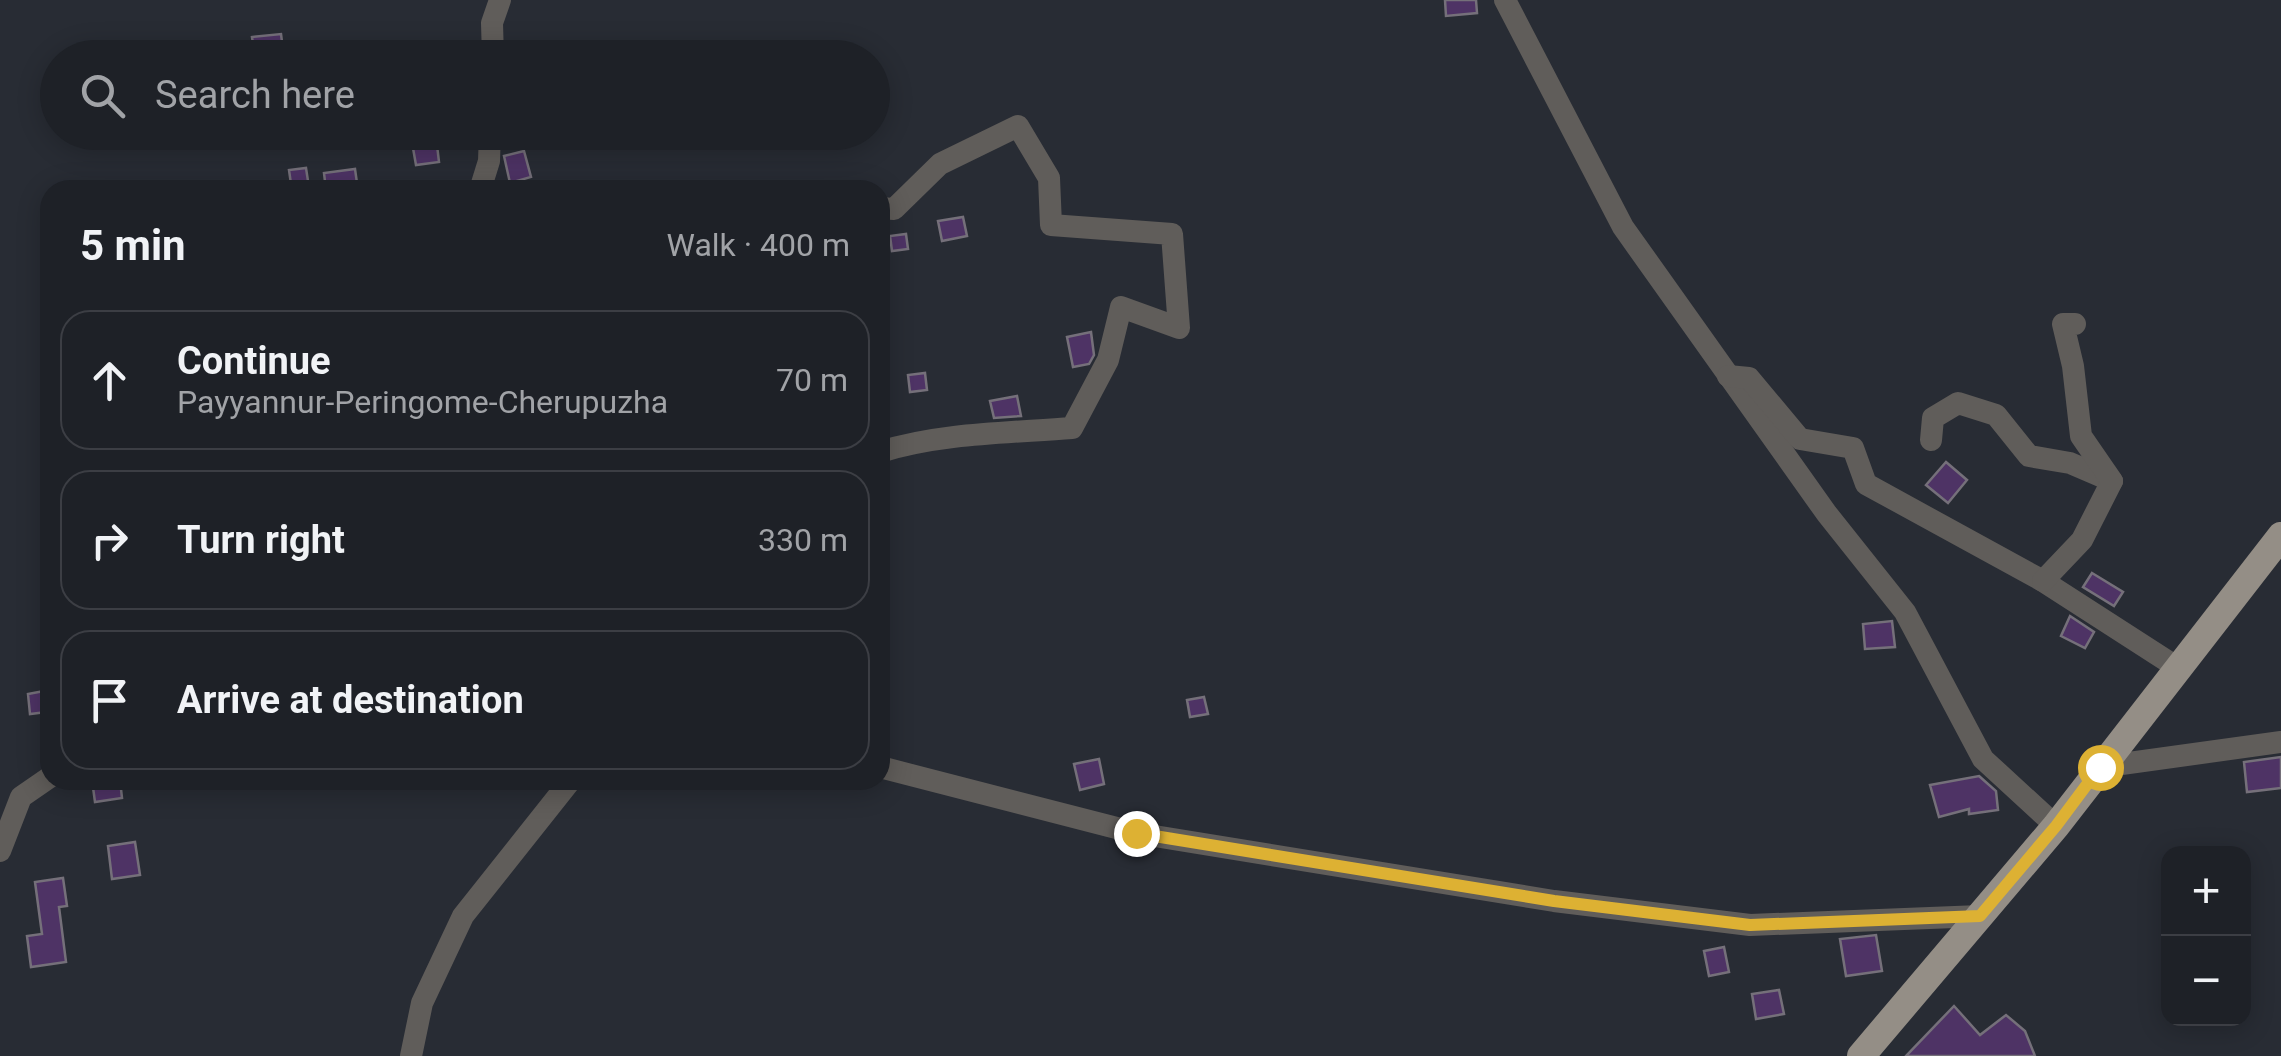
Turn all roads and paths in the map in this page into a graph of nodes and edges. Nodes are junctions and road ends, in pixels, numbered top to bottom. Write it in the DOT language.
graph roads {
  1 [pos="500,0"];
  2 [pos="1505,0"];
  3 [pos="493,40"];
  4 [pos="489,150"];
  5 [pos="483,180"];
  6 [pos="890,209"];
  7 [pos="2074,324"];
  8 [pos="1728,376"];
  9 [pos="1931,440"];
  10 [pos="890,449"];
  11 [pos="2112,481"];
  12 [pos="2281,536"];
  13 [pos="2044,581"];
  14 [pos="2178,668"];
  15 [pos="2281,742"];
  16 [pos="2100,767"];
  17 [pos="890,770"];
  18 [pos="40,784"];
  19 [pos="562,790"];
  20 [pos="2056,826"];
  21 [pos="0,851"];
  22 [pos="1980,916"];
  23 [pos="411,1056"];
  24 [pos="1860,1056"];
  1 -- 3 [label="street"];
  2 -- 8 [label="street"];
  4 -- 5 [label="street"];
  6 -- 10 [label="street"];
  7 -- 11 [label="street"];
  8 -- 13 [label="street"];
  8 -- 20 [label="street"];
  9 -- 11 [label="street"];
  11 -- 13 [label="street"];
  12 -- 14 [label="main road"];
  13 -- 14 [label="street"];
  14 -- 16 [label="main road"];
  15 -- 16 [label="street"];
  16 -- 20 [label="main road"];
  17 -- 22 [label="street"];
  18 -- 21 [label="street"];
  19 -- 23 [label="street"];
  20 -- 22 [label="main road"];
  22 -- 24 [label="main road"];
}
